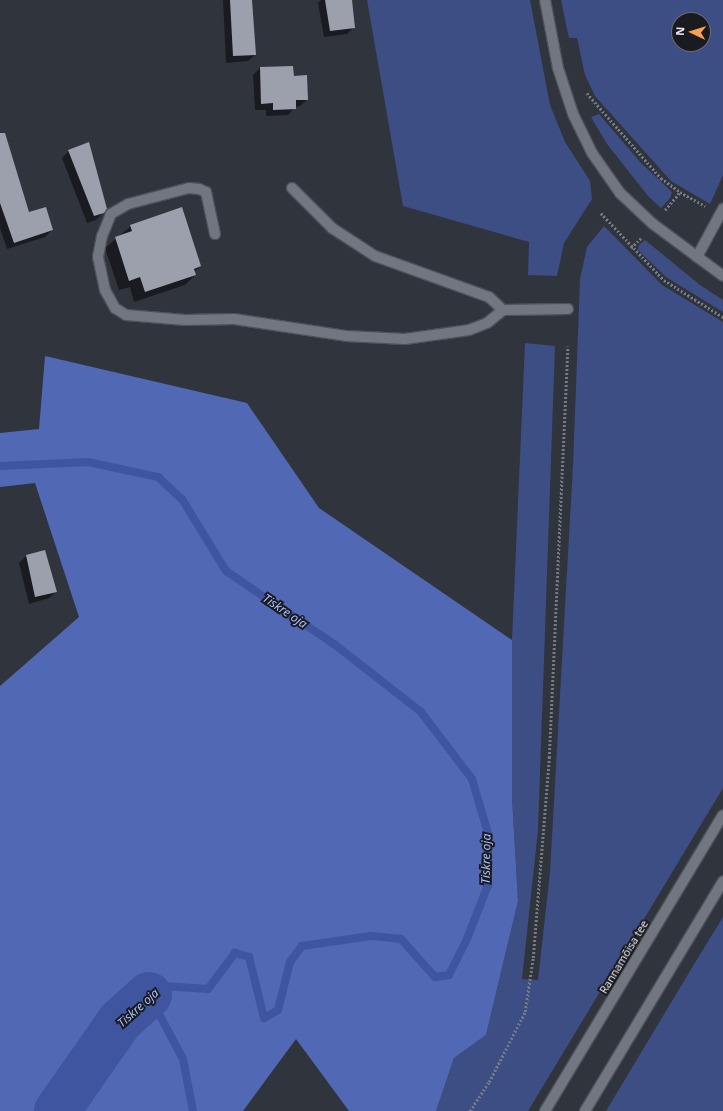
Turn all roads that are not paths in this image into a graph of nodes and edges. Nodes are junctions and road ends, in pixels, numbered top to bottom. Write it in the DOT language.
graph roads {
  1 [pos="544,0"];
  2 [pos="292,188"];
  3 [pos="722,212"];
  4 [pos="215,234"];
  5 [pos="697,257"];
  6 [pos="723,276"];
  7 [pos="568,309"];
  8 [pos="503,310"];
  9 [pos="723,815"];
  10 [pos="723,881"];
  11 [pos="545,1111"];
  12 [pos="584,1111"];
  1 -- 5 [label="street"];
  2 -- 8 [label="street"];
  3 -- 5 [label="street"];
  4 -- 8 [label="street"];
  5 -- 6 [label="street"];
  7 -- 8 [label="street"];
  9 -- 11 [label="street, Rannamõisa tee"];
  10 -- 12 [label="street"];
}
